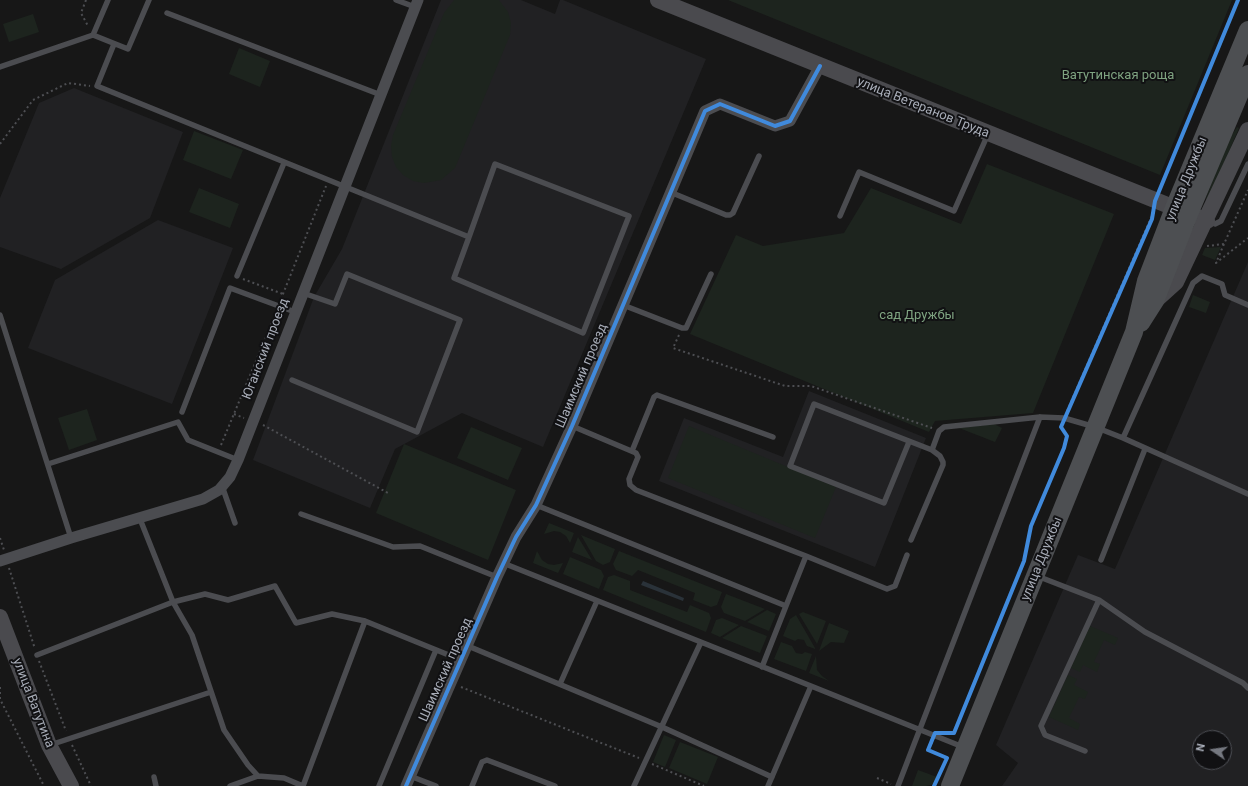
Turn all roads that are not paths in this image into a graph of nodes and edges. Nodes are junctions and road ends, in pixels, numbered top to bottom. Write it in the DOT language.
graph roads {
  1 [pos="108,0"];
  2 [pos="149,0"];
  3 [pos="396,0"];
  4 [pos="658,0"];
  5 [pos="416,4"];
  6 [pos="167,13"];
  7 [pos="1248,30"];
  8 [pos="93,35"];
  9 [pos="114,44"];
  10 [pos="820,66"];
  11 [pos="0,67"];
  12 [pos="1248,74"];
  13 [pos="380,95"];
  14 [pos="1248,130"];
  15 [pos="988,134"];
  16 [pos="759,156"];
  17 [pos="284,163"];
  18 [pos="1248,164"];
  19 [pos="344,187"];
  20 [pos="670,192"];
  21 [pos="1182,211"];
  22 [pos="840,216"];
  23 [pos="1207,221"];
  24 [pos="470,237"];
  25 [pos="711,274"];
  26 [pos="237,276"];
  27 [pos="303,293"];
  28 [pos="1155,301"];
  29 [pos="623,305"];
  30 [pos="1248,305"];
  31 [pos="295,312"];
  32 [pos="0,316"];
  33 [pos="1134,332"];
  34 [pos="292,380"];
  35 [pos="182,412"];
  36 [pos="1040,417"];
  37 [pos="572,426"];
  38 [pos="1095,426"];
  39 [pos="772,437"];
  40 [pos="1123,438"];
  41 [pos="909,442"];
  42 [pos="1145,449"];
  43 [pos="932,450"];
  44 [pos="632,451"];
  45 [pos="238,460"];
  46 [pos="48,464"];
  47 [pos="222,486"];
  48 [pos="1248,494"];
  49 [pos="536,505"];
  50 [pos="301,514"];
  51 [pos="140,519"];
  52 [pos="235,523"];
  53 [pos="71,538"];
  54 [pos="911,540"];
  55 [pos="907,555"];
  56 [pos="806,556"];
  57 [pos="3,560"];
  58 [pos="1101,560"];
  59 [pos="503,563"];
  60 [pos="1035,575"];
  61 [pos="497,577"];
  62 [pos="1099,600"];
  63 [pos="597,601"];
  64 [pos="173,602"];
  65 [pos="786,606"];
  66 [pos="0,617"];
  67 [pos="365,621"];
  68 [pos="701,642"];
  69 [pos="468,646"];
  70 [pos="436,650"];
  71 [pos="37,655"];
  72 [pos="461,660"];
  73 [pos="762,667"];
  74 [pos="560,684"];
  75 [pos="810,686"];
  76 [pos="1248,688"];
  77 [pos="211,692"];
  78 [pos="662,727"];
  79 [pos="919,730"];
  80 [pos="49,745"];
  81 [pos="966,748"];
  82 [pos="1085,751"];
  83 [pos="258,776"];
  84 [pos="154,777"];
  85 [pos="772,777"];
  86 [pos="408,781"];
  87 [pos="71,786"];
  88 [pos="156,786"];
  89 [pos="230,786"];
  90 [pos="303,786"];
  91 [pos="379,786"];
  92 [pos="436,786"];
  93 [pos="472,786"];
  94 [pos="555,786"];
  95 [pos="634,786"];
  96 [pos="768,786"];
  97 [pos="897,786"];
  98 [pos="950,786"];
  1 -- 8 [label="lane"];
  2 -- 9 [label="lane"];
  3 -- 5 [label="lane"];
  4 -- 10 [label="main road, улица Ветеранов Труда"];
  5 -- 13 [label="street, Юганский проезд"];
  6 -- 13 [label="lane"];
  7 -- 21 [label="main road, улица Дружбы"];
  8 -- 9 [label="lane"];
  8 -- 11 [label="lane"];
  9 -- 17 [label="lane"];
  10 -- 15 [label="main road, улица Ветеранов Труда"];
  10 -- 20 [label="street, Шаимский проезд"];
  12 -- 21 [label="main road, улица Дружбы"];
  13 -- 19 [label="street, Юганский проезд"];
  14 -- 23 [label="main road"];
  15 -- 21 [label="main road, улица Ветеранов Труда"];
  15 -- 22 [label="lane"];
  16 -- 20 [label="lane"];
  17 -- 19 [label="lane"];
  17 -- 26 [label="lane"];
  18 -- 23 [label="lane"];
  19 -- 24 [label="lane"];
  19 -- 27 [label="street, Юганский проезд"];
  20 -- 29 [label="street, Шаимский проезд"];
  21 -- 23 [label="main road, улица Ветеранов Труда"];
  21 -- 28 [label="main road, улица Дружбы"];
  21 -- 33 [label="main road, улица Дружбы"];
  23 -- 28 [label="main road"];
  24 -- 24 [label="lane"];
  25 -- 29 [label="lane"];
  27 -- 31 [label="street, Юганский проезд"];
  27 -- 34 [label="lane"];
  28 -- 33 [label="main road, улица Дружбы"];
  29 -- 37 [label="street, Шаимский проезд"];
  30 -- 40 [label="lane"];
  31 -- 35 [label="lane"];
  31 -- 45 [label="street, Юганский проезд"];
  32 -- 46 [label="lane"];
  33 -- 38 [label="main road, улица Дружбы"];
  36 -- 38 [label="lane"];
  36 -- 43 [label="lane"];
  36 -- 79 [label="lane"];
  37 -- 44 [label="lane"];
  37 -- 49 [label="street, Шаимский проезд"];
  38 -- 40 [label="lane"];
  38 -- 60 [label="main road, улица Дружбы"];
  39 -- 44 [label="lane"];
  40 -- 42 [label="lane"];
  41 -- 41 [label="lane"];
  41 -- 43 [label="lane"];
  42 -- 48 [label="lane"];
  42 -- 58 [label="lane"];
  43 -- 54 [label="lane"];
  44 -- 56 [label="lane"];
  45 -- 46 [label="lane"];
  45 -- 47 [label="street, Юганский проезд"];
  46 -- 53 [label="lane"];
  47 -- 51 [label="street, Юганский проезд"];
  47 -- 52 [label="lane"];
  49 -- 59 [label="street, Шаимский проезд"];
  49 -- 65 [label="lane"];
  50 -- 61 [label="lane"];
  51 -- 53 [label="street, Юганский проезд"];
  51 -- 64 [label="lane"];
  53 -- 57 [label="street, Юганский проезд"];
  55 -- 56 [label="lane"];
  56 -- 65 [label="lane"];
  59 -- 61 [label="street, Шаимский проезд"];
  59 -- 63 [label="lane"];
  60 -- 62 [label="lane"];
  60 -- 81 [label="main road, улица Дружбы"];
  61 -- 69 [label="street, Шаимский проезд"];
  62 -- 76 [label="lane"];
  62 -- 82 [label="lane"];
  63 -- 68 [label="lane"];
  63 -- 74 [label="lane"];
  64 -- 67 [label="lane"];
  64 -- 71 [label="lane"];
  64 -- 77 [label="lane"];
  65 -- 73 [label="lane"];
  66 -- 80 [label="main road, улица Ватутина"];
  67 -- 70 [label="lane"];
  67 -- 90 [label="lane"];
  68 -- 73 [label="lane"];
  68 -- 78 [label="lane"];
  69 -- 72 [label="street, Шаимский проезд"];
  69 -- 74 [label="lane"];
  70 -- 72 [label="lane"];
  70 -- 91 [label="lane"];
  72 -- 86 [label="street, Шаимский проезд"];
  73 -- 75 [label="lane"];
  74 -- 78 [label="lane"];
  75 -- 79 [label="lane"];
  75 -- 85 [label="lane"];
  77 -- 80 [label="lane"];
  77 -- 83 [label="lane"];
  78 -- 85 [label="lane"];
  78 -- 95 [label="lane"];
  79 -- 81 [label="lane"];
  79 -- 97 [label="lane"];
  80 -- 87 [label="main road, улица Ватутина"];
  81 -- 98 [label="main road, улица Дружбы"];
  83 -- 89 [label="lane"];
  83 -- 90 [label="lane"];
  84 -- 88 [label="lane"];
  85 -- 96 [label="lane"];
  86 -- 92 [label="lane"];
  93 -- 94 [label="lane"];
}
